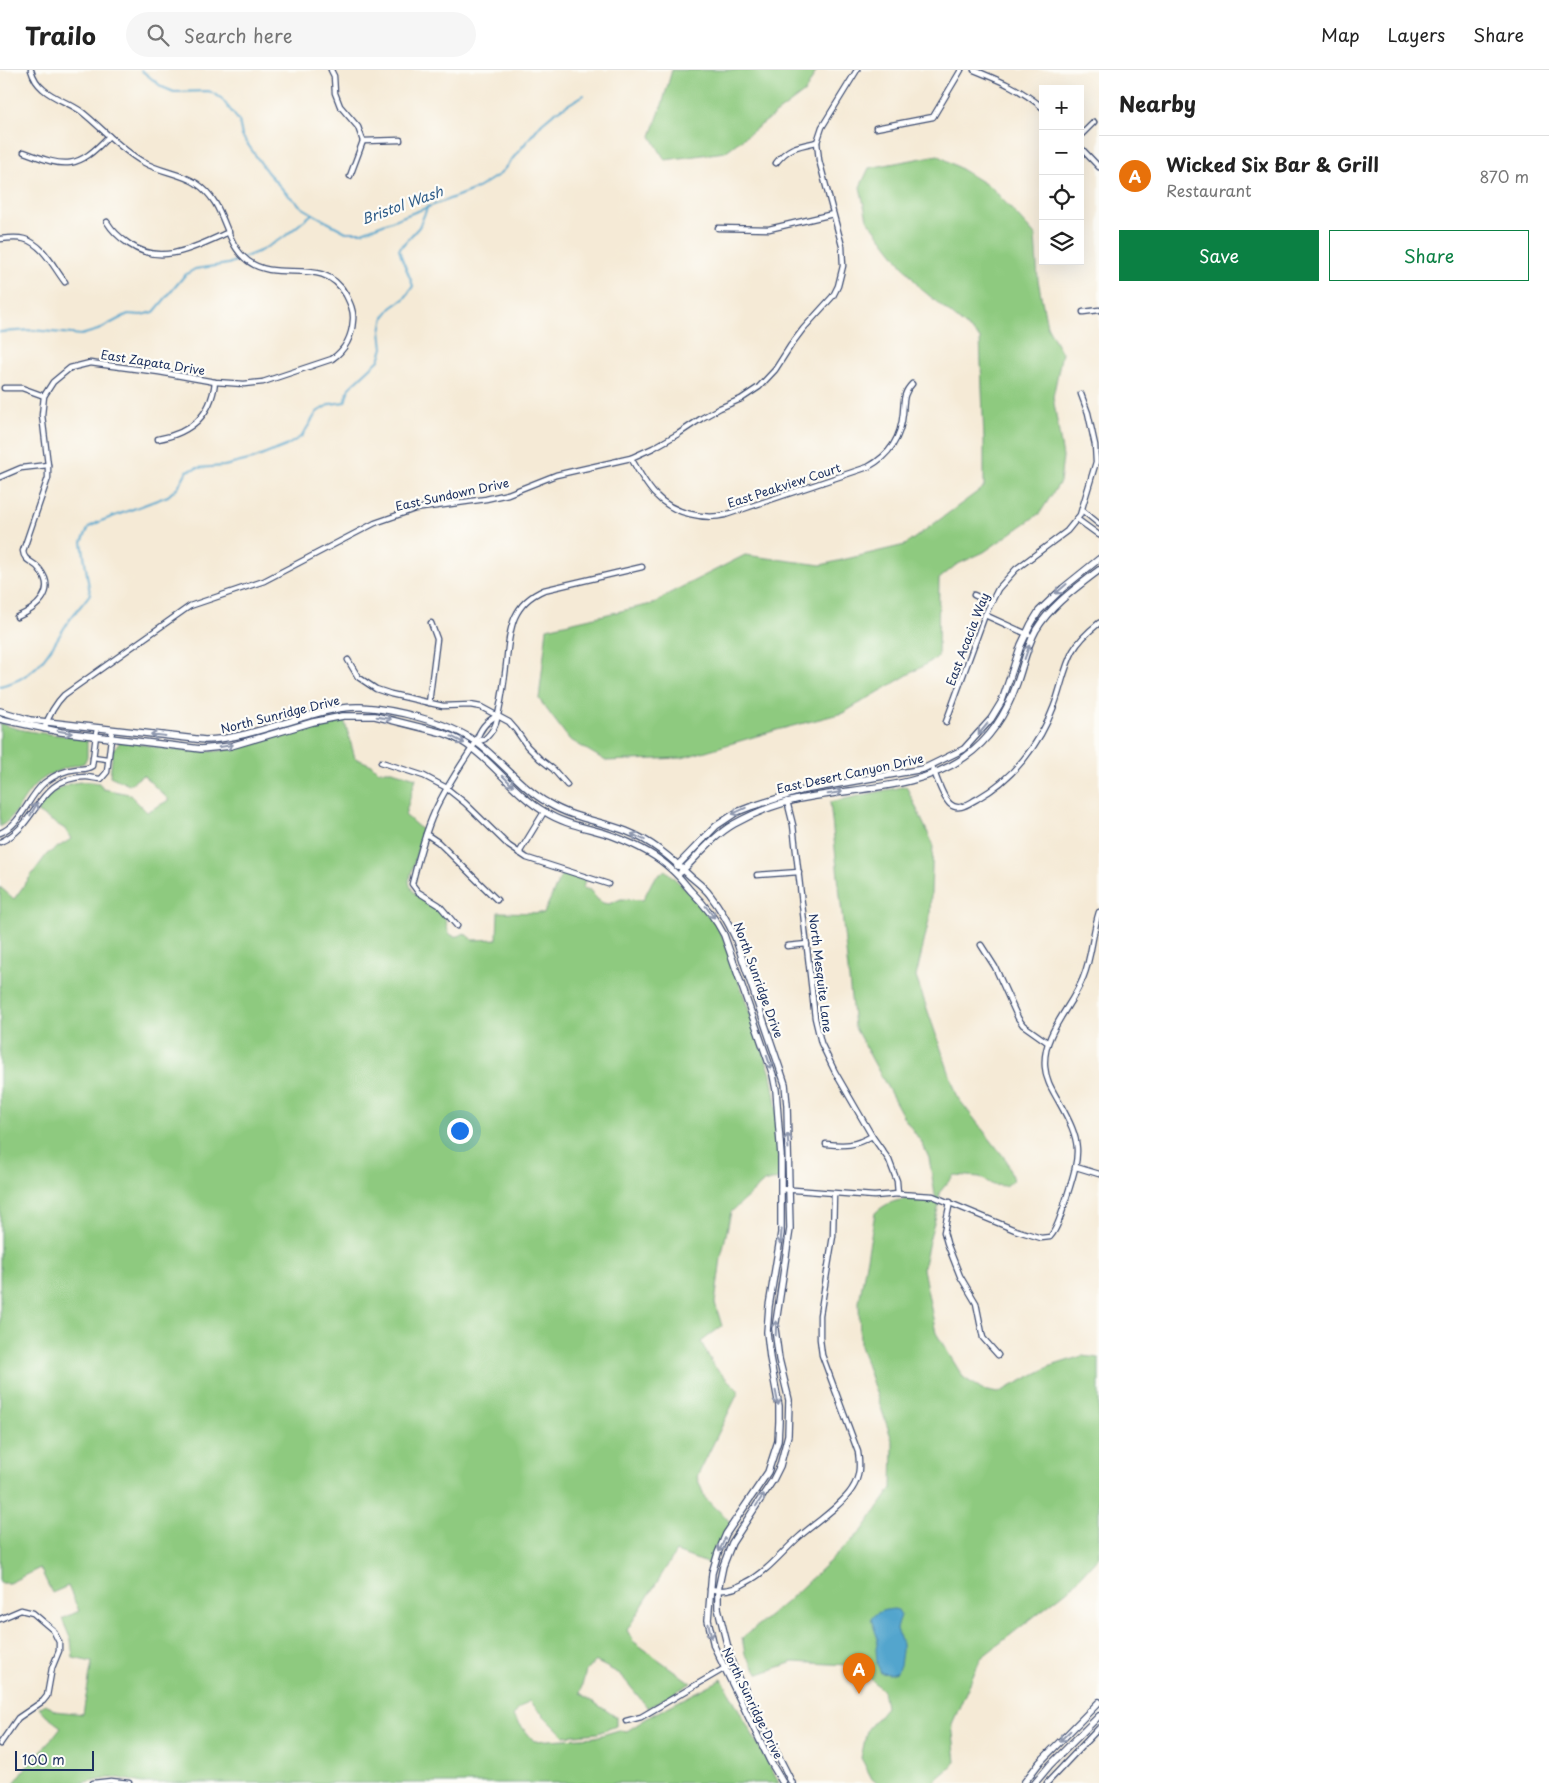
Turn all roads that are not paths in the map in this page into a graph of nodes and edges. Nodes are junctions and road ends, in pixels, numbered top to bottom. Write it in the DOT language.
graph roads {
  1 [pos="31,70"];
  2 [pos="331,70"];
  3 [pos="856,70"];
  4 [pos="961,70"];
  5 [pos="974,70"];
  6 [pos="1039,105"];
  7 [pos="1094,122"];
  8 [pos="876,128"];
  9 [pos="1084,132"];
  10 [pos="109,136"];
  11 [pos="400,140"];
  12 [pos="363,141"];
  13 [pos="817,142"];
  14 [pos="1084,151"];
  15 [pos="24,152"];
  16 [pos="776,163"];
  17 [pos="1099,167"];
  18 [pos="350,176"];
  19 [pos="833,214"];
  20 [pos="107,222"];
  21 [pos="718,228"];
  22 [pos="229,232"];
  23 [pos="0,239"];
  24 [pos="65,282"];
  25 [pos="1099,310"];
  26 [pos="1083,312"];
  27 [pos="215,382"];
  28 [pos="912,384"];
  29 [pos="4,388"];
  30 [pos="1081,394"];
  31 [pos="44,396"];
  32 [pos="158,440"];
  33 [pos="631,458"];
  34 [pos="48,466"];
  35 [pos="0,477"];
  36 [pos="1082,510"];
  37 [pos="1077,519"];
  38 [pos="1099,524"];
  39 [pos="1099,536"];
  40 [pos="1099,559"];
  41 [pos="642,567"];
  42 [pos="1099,570"];
  43 [pos="974,594"];
  44 [pos="990,604"];
  45 [pos="985,615"];
  46 [pos="16,617"];
  47 [pos="432,623"];
  48 [pos="1099,623"];
  49 [pos="1026,634"];
  50 [pos="1033,637"];
  51 [pos="348,660"];
  52 [pos="429,703"];
  53 [pos="0,711"];
  54 [pos="497,716"];
  55 [pos="0,719"];
  56 [pos="47,722"];
  57 [pos="946,722"];
  58 [pos="97,728"];
  59 [pos="484,728"];
  60 [pos="44,729"];
  61 [pos="112,730"];
  62 [pos="490,732"];
  63 [pos="96,737"];
  64 [pos="110,738"];
  65 [pos="476,742"];
  66 [pos="472,748"];
  67 [pos="93,757"];
  68 [pos="107,759"];
  69 [pos="381,762"];
  70 [pos="932,766"];
  71 [pos="88,768"];
  72 [pos="935,773"];
  73 [pos="89,777"];
  74 [pos="567,785"];
  75 [pos="447,788"];
  76 [pos="785,795"];
  77 [pos="787,802"];
  78 [pos="544,812"];
  79 [pos="3,832"];
  80 [pos="426,834"];
  81 [pos="10,837"];
  82 [pos="0,842"];
  83 [pos="519,853"];
  84 [pos="678,864"];
  85 [pos="673,870"];
  86 [pos="684,870"];
  87 [pos="799,872"];
  88 [pos="757,875"];
  89 [pos="678,876"];
  90 [pos="608,884"];
  91 [pos="497,900"];
  92 [pos="1099,912"];
  93 [pos="457,926"];
  94 [pos="807,944"];
  95 [pos="981,945"];
  96 [pos="787,946"];
  97 [pos="1047,1042"];
  98 [pos="872,1136"];
  99 [pos="826,1144"];
  100 [pos="1076,1167"];
  101 [pos="1099,1174"];
  102 [pos="781,1189"];
  103 [pos="789,1190"];
  104 [pos="834,1194"];
  105 [pos="898,1194"];
  106 [pos="950,1202"];
  107 [pos="998,1355"];
  108 [pos="710,1589"];
  109 [pos="718,1590"];
  110 [pos="0,1619"];
  111 [pos="732,1664"];
  112 [pos="725,1668"];
  113 [pos="1099,1702"];
  114 [pos="755,1708"];
  115 [pos="746,1711"];
  116 [pos="1099,1716"];
  117 [pos="626,1721"];
  118 [pos="1099,1728"];
  119 [pos="0,1744"];
  120 [pos="93,1783"];
  121 [pos="129,1783"];
  122 [pos="783,1783"];
  123 [pos="792,1783"];
  124 [pos="1024,1783"];
  125 [pos="1035,1783"];
  126 [pos="1047,1783"];
  1 -- 10 [label="street"];
  2 -- 12 [label="street"];
  3 -- 13 [label="street"];
  4 -- 8 [label="street"];
  5 -- 6 [label="street"];
  7 -- 9 [label="street"];
  10 -- 15 [label="street"];
  10 -- 22 [label="street"];
  11 -- 12 [label="street"];
  12 -- 18 [label="street"];
  13 -- 16 [label="street"];
  13 -- 19 [label="street, East Sundown Drive"];
  14 -- 17 [label="street"];
  19 -- 21 [label="street"];
  19 -- 33 [label="street, East Sundown Drive"];
  20 -- 22 [label="street"];
  22 -- 27 [label="street, East Zapata Drive"];
  23 -- 24 [label="street"];
  25 -- 26 [label="street"];
  27 -- 31 [label="street, East Zapata Drive"];
  27 -- 32 [label="street"];
  28 -- 33 [label="street, East Peakview Court"];
  29 -- 31 [label="street"];
  30 -- 36 [label="street, East Acacia Way"];
  31 -- 34 [label="street"];
  33 -- 56 [label="street, East Sundown Drive"];
  34 -- 35 [label="street"];
  34 -- 46 [label="street"];
  36 -- 37 [label="street, East Acacia Way"];
  36 -- 38 [label="street"];
  37 -- 39 [label="street"];
  37 -- 44 [label="street, East Acacia Way"];
  40 -- 49 [label="street, East Desert Canyon Drive, one-way"];
  41 -- 54 [label="street"];
  42 -- 50 [label="street, East Desert Canyon Drive"];
  43 -- 44 [label="street"];
  44 -- 45 [label="street, East Acacia Way"];
  45 -- 49 [label="street"];
  45 -- 57 [label="street, East Acacia Way"];
  47 -- 52 [label="street"];
  48 -- 72 [label="street"];
  49 -- 50 [label="street"];
  49 -- 70 [label="street, East Desert Canyon Drive, one-way"];
  72 -- 50 [label="street, East Desert Canyon Drive, one-way"];
  51 -- 52 [label="street"];
  52 -- 54 [label="street"];
  53 -- 56 [label="street, North Sunridge Drive"];
  54 -- 59 [label="street"];
  54 -- 62 [label="street"];
  54 -- 74 [label="street"];
  55 -- 60 [label="street, North Sunridge Drive"];
  56 -- 58 [label="street, North Sunridge Drive"];
  56 -- 60 [label="street, East Sundown Drive"];
  58 -- 61 [label="street, North Sunridge Drive"];
  58 -- 63 [label="street"];
  59 -- 62 [label="street"];
  59 -- 65 [label="street"];
  60 -- 63 [label="street, North Sunridge Drive, one-way"];
  61 -- 64 [label="street"];
  65 -- 61 [label="street, North Sunridge Drive, one-way"];
  62 -- 65 [label="street"];
  63 -- 64 [label="street, North Sunridge Drive"];
  63 -- 67 [label="street"];
  64 -- 66 [label="street, North Sunridge Drive, one-way"];
  64 -- 68 [label="street"];
  65 -- 66 [label="street"];
  84 -- 65 [label="street, North Sunridge Drive, one-way"];
  66 -- 75 [label="street"];
  66 -- 78 [label="street, North Sunridge Drive, one-way"];
  67 -- 68 [label="street"];
  67 -- 71 [label="street"];
  68 -- 73 [label="street"];
  69 -- 75 [label="street"];
  70 -- 72 [label="street"];
  70 -- 76 [label="street, East Desert Canyon Drive"];
  71 -- 73 [label="street"];
  71 -- 79 [label="street"];
  77 -- 72 [label="street, East Desert Canyon Drive, one-way"];
  81 -- 73 [label="street, one-way"];
  75 -- 80 [label="street"];
  75 -- 83 [label="street"];
  76 -- 77 [label="street, North Mesquite Lane"];
  76 -- 84 [label="street, East Desert Canyon Drive, one-way"];
  77 -- 86 [label="street, East Desert Canyon Drive"];
  77 -- 87 [label="street, North Mesquite Lane"];
  78 -- 83 [label="street"];
  78 -- 85 [label="street, North Sunridge Drive"];
  79 -- 81 [label="street"];
  80 -- 91 [label="street"];
  80 -- 93 [label="street"];
  81 -- 82 [label="street"];
  83 -- 90 [label="street"];
  84 -- 85 [label="street, East Desert Canyon Drive"];
  84 -- 86 [label="street, North Sunridge Drive"];
  85 -- 89 [label="street, North Sunridge Drive"];
  86 -- 89 [label="street, East Desert Canyon Drive"];
  103 -- 86 [label="street, North Sunridge Drive, one-way"];
  87 -- 88 [label="street"];
  87 -- 94 [label="street, North Mesquite Lane"];
  89 -- 102 [label="street, North Sunridge Drive, one-way"];
  92 -- 97 [label="street"];
  94 -- 96 [label="street"];
  94 -- 98 [label="street, North Mesquite Lane"];
  95 -- 97 [label="street"];
  97 -- 100 [label="street"];
  98 -- 99 [label="street"];
  98 -- 105 [label="street, North Mesquite Lane"];
  100 -- 101 [label="street"];
  100 -- 106 [label="street"];
  102 -- 103 [label="street"];
  102 -- 108 [label="street, North Sunridge Drive, one-way"];
  103 -- 104 [label="street"];
  109 -- 103 [label="street, North Sunridge Drive, one-way"];
  104 -- 105 [label="street"];
  104 -- 109 [label="street"];
  105 -- 106 [label="street"];
  106 -- 107 [label="street"];
  108 -- 109 [label="street"];
  108 -- 112 [label="street, North Sunridge Drive, one-way"];
  109 -- 111 [label="street, North Sunridge Drive"];
  110 -- 119 [label="street"];
  111 -- 112 [label="street"];
  111 -- 114 [label="street, North Sunridge Drive"];
  112 -- 115 [label="street, North Sunridge Drive"];
  112 -- 117 [label="street"];
  113 -- 124 [label="street, one-way"];
  114 -- 115 [label="street"];
  114 -- 123 [label="street, North Sunridge Drive"];
  115 -- 122 [label="street, North Sunridge Drive"];
  116 -- 125 [label="street"];
  118 -- 126 [label="street"];
  120 -- 121 [label="street"];
}
